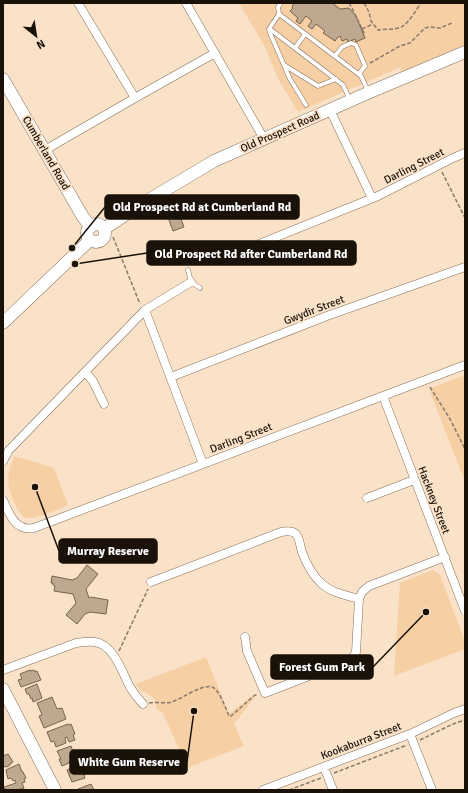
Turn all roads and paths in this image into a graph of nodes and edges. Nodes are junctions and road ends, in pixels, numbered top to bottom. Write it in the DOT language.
graph roads {
  1 [pos="78,3"];
  2 [pos="186,3"];
  3 [pos="281,3"];
  4 [pos="349,3"];
  5 [pos="364,3"];
  6 [pos="421,3"];
  7 [pos="279,14"];
  8 [pos="452,23"];
  9 [pos="373,24"];
  10 [pos="269,29"];
  11 [pos="362,29"];
  12 [pos="305,34"];
  13 [pos="365,35"];
  14 [pos="295,48"];
  15 [pos="465,52"];
  16 [pos="215,53"];
  17 [pos="335,56"];
  18 [pos="284,64"];
  19 [pos="365,66"];
  20 [pos="359,74"];
  21 [pos="3,79"];
  22 [pos="336,79"];
  23 [pos="369,93"];
  24 [pos="135,98"];
  25 [pos="350,101"];
  26 [pos="306,105"];
  27 [pos="330,110"];
  28 [pos="264,139"];
  29 [pos="45,150"];
  30 [pos="465,153"];
  31 [pos="438,165"];
  32 [pos="372,198"];
  33 [pos="465,218"];
  34 [pos="91,227"];
  35 [pos="104,229"];
  36 [pos="113,237"];
  37 [pos="90,240"];
  38 [pos="238,247"];
  39 [pos="465,267"];
  40 [pos="188,270"];
  41 [pos="191,282"];
  42 [pos="200,288"];
  43 [pos="144,312"];
  44 [pos="3,323"];
  45 [pos="465,365"];
  46 [pos="85,372"];
  47 [pos="171,377"];
  48 [pos="430,387"];
  49 [pos="383,396"];
  50 [pos="104,404"];
  51 [pos="465,449"];
  52 [pos="3,461"];
  53 [pos="203,464"];
  54 [pos="414,480"];
  55 [pos="367,498"];
  56 [pos="3,500"];
  57 [pos="445,558"];
  58 [pos="151,582"];
  59 [pos="359,599"];
  60 [pos="465,611"];
  61 [pos="245,637"];
  62 [pos="116,658"];
  63 [pos="3,670"];
  64 [pos="3,689"];
  65 [pos="265,693"];
  66 [pos="6,703"];
  67 [pos="143,704"];
  68 [pos="465,709"];
  69 [pos="465,720"];
  70 [pos="410,734"];
  71 [pos="414,743"];
  72 [pos="324,767"];
  73 [pos="328,776"];
  74 [pos="55,790"];
  75 [pos="262,790"];
  76 [pos="289,790"];
  77 [pos="333,790"];
  78 [pos="432,790"];
  1 -- 24 [label="street"];
  2 -- 16 [label="street"];
  3 -- 7 [label="lane"];
  4 -- 11 [label="path"];
  5 -- 9 [label="path"];
  6 -- 9 [label="path"];
  7 -- 10 [label="lane"];
  7 -- 12 [label="lane"];
  8 -- 19 [label="path"];
  9 -- 11 [label="path"];
  10 -- 14 [label="lane"];
  10 -- 18 [label="lane"];
  11 -- 13 [label="path"];
  12 -- 14 [label="lane"];
  12 -- 17 [label="lane"];
  14 -- 22 [label="lane"];
  15 -- 23 [label="main road, Old Prospect Road"];
  16 -- 24 [label="street"];
  16 -- 28 [label="street"];
  17 -- 19 [label="lane"];
  17 -- 20 [label="lane"];
  18 -- 22 [label="lane"];
  18 -- 26 [label="lane"];
  19 -- 20 [label="lane"];
  20 -- 23 [label="lane"];
  21 -- 29 [label="main road, Cumberland Road"];
  22 -- 25 [label="lane"];
  23 -- 25 [label="main road, Old Prospect Road"];
  24 -- 29 [label="street"];
  25 -- 27 [label="main road, Old Prospect Road"];
  27 -- 28 [label="main road, Old Prospect Road"];
  27 -- 32 [label="street"];
  28 -- 35 [label="main road, Old Prospect Road"];
  29 -- 34 [label="main road, Cumberland Road"];
  30 -- 31 [label="street, Darling Street"];
  31 -- 32 [label="street, Darling Street"];
  31 -- 33 [label="path"];
  32 -- 38 [label="street, Darling Street"];
  34 -- 35 [label="main road"];
  34 -- 37 [label="main road"];
  35 -- 37 [label="main road"];
  36 -- 43 [label="path"];
  37 -- 44 [label="main road"];
  39 -- 47 [label="street, Gwydir Street"];
  40 -- 41 [label="lane"];
  41 -- 42 [label="lane"];
  41 -- 43 [label="street"];
  43 -- 46 [label="street"];
  43 -- 47 [label="street"];
  45 -- 49 [label="street, Darling Street"];
  46 -- 50 [label="street"];
  46 -- 52 [label="street"];
  47 -- 53 [label="street"];
  48 -- 51 [label="path"];
  49 -- 53 [label="street, Darling Street"];
  49 -- 54 [label="street, Hackney Street"];
  53 -- 56 [label="street, Darling Street"];
  54 -- 55 [label="street"];
  54 -- 57 [label="street, Hackney Street"];
  57 -- 59 [label="street"];
  57 -- 60 [label="street, Hackney Street"];
  58 -- 59 [label="street"];
  58 -- 62 [label="path"];
  59 -- 65 [label="street"];
  61 -- 65 [label="street"];
  62 -- 63 [label="street"];
  62 -- 67 [label="street"];
  64 -- 66 [label="main road"];
  65 -- 67 [label="path"];
  66 -- 74 [label="main road"];
  68 -- 70 [label="street, Kookaburra Street"];
  69 -- 71 [label="path"];
  70 -- 71 [label="street"];
  70 -- 72 [label="street, Kookaburra Street"];
  71 -- 73 [label="path"];
  71 -- 78 [label="street"];
  72 -- 73 [label="street"];
  72 -- 75 [label="street, Kookaburra Street"];
  73 -- 76 [label="path"];
  73 -- 77 [label="street"];
}
